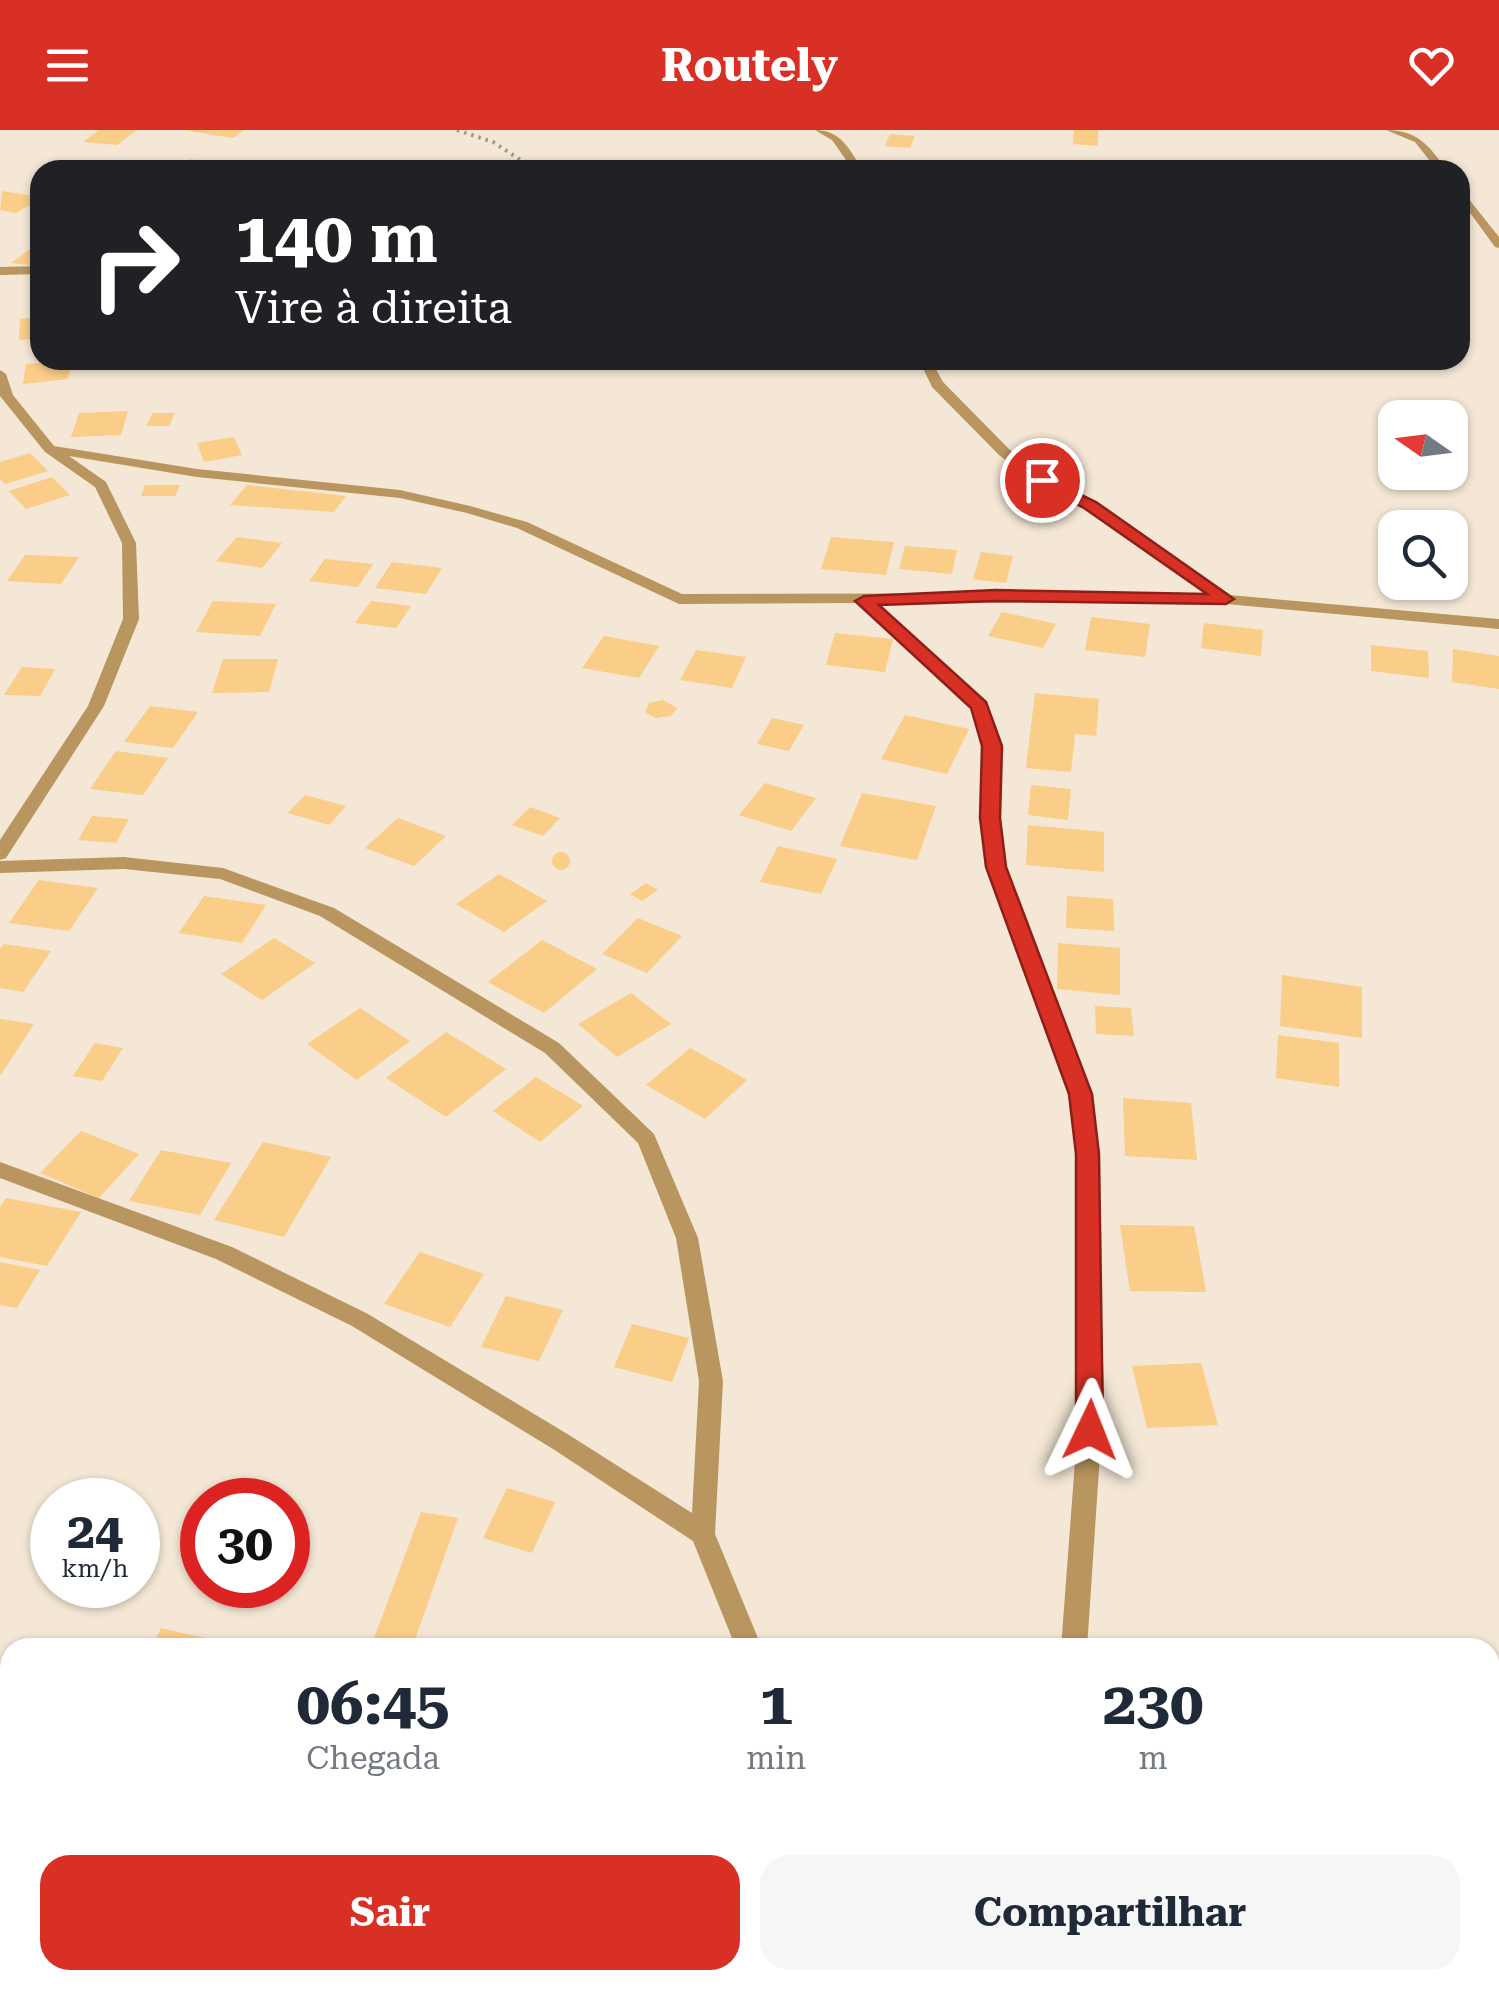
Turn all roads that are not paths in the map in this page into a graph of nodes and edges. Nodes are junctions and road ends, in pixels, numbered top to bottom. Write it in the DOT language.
graph roads {
  1 [pos="820,130"];
  2 [pos="1392,130"];
  3 [pos="851,160"];
  4 [pos="1434,160"];
  5 [pos="1470,205"];
  6 [pos="1499,245"];
  7 [pos="0,270"];
  8 [pos="30,270"];
  9 [pos="931,370"];
  10 [pos="0,374"];
  11 [pos="50,449"];
  12 [pos="1226,599"];
  13 [pos="864,601"];
  14 [pos="1499,624"];
  15 [pos="0,854"];
  16 [pos="0,867"];
  17 [pos="0,1170"];
  18 [pos="702,1534"];
  19 [pos="745,1638"];
  20 [pos="1075,1638"];
  1 -- 3 [label="street"];
  2 -- 4 [label="street"];
  5 -- 6 [label="street"];
  7 -- 8 [label="street"];
  9 -- 12 [label="street"];
  10 -- 11 [label="street"];
  11 -- 13 [label="street"];
  11 -- 15 [label="street"];
  12 -- 13 [label="street"];
  12 -- 14 [label="street"];
  13 -- 20 [label="street"];
  16 -- 18 [label="street"];
  17 -- 18 [label="street"];
  18 -- 19 [label="street"];
}
